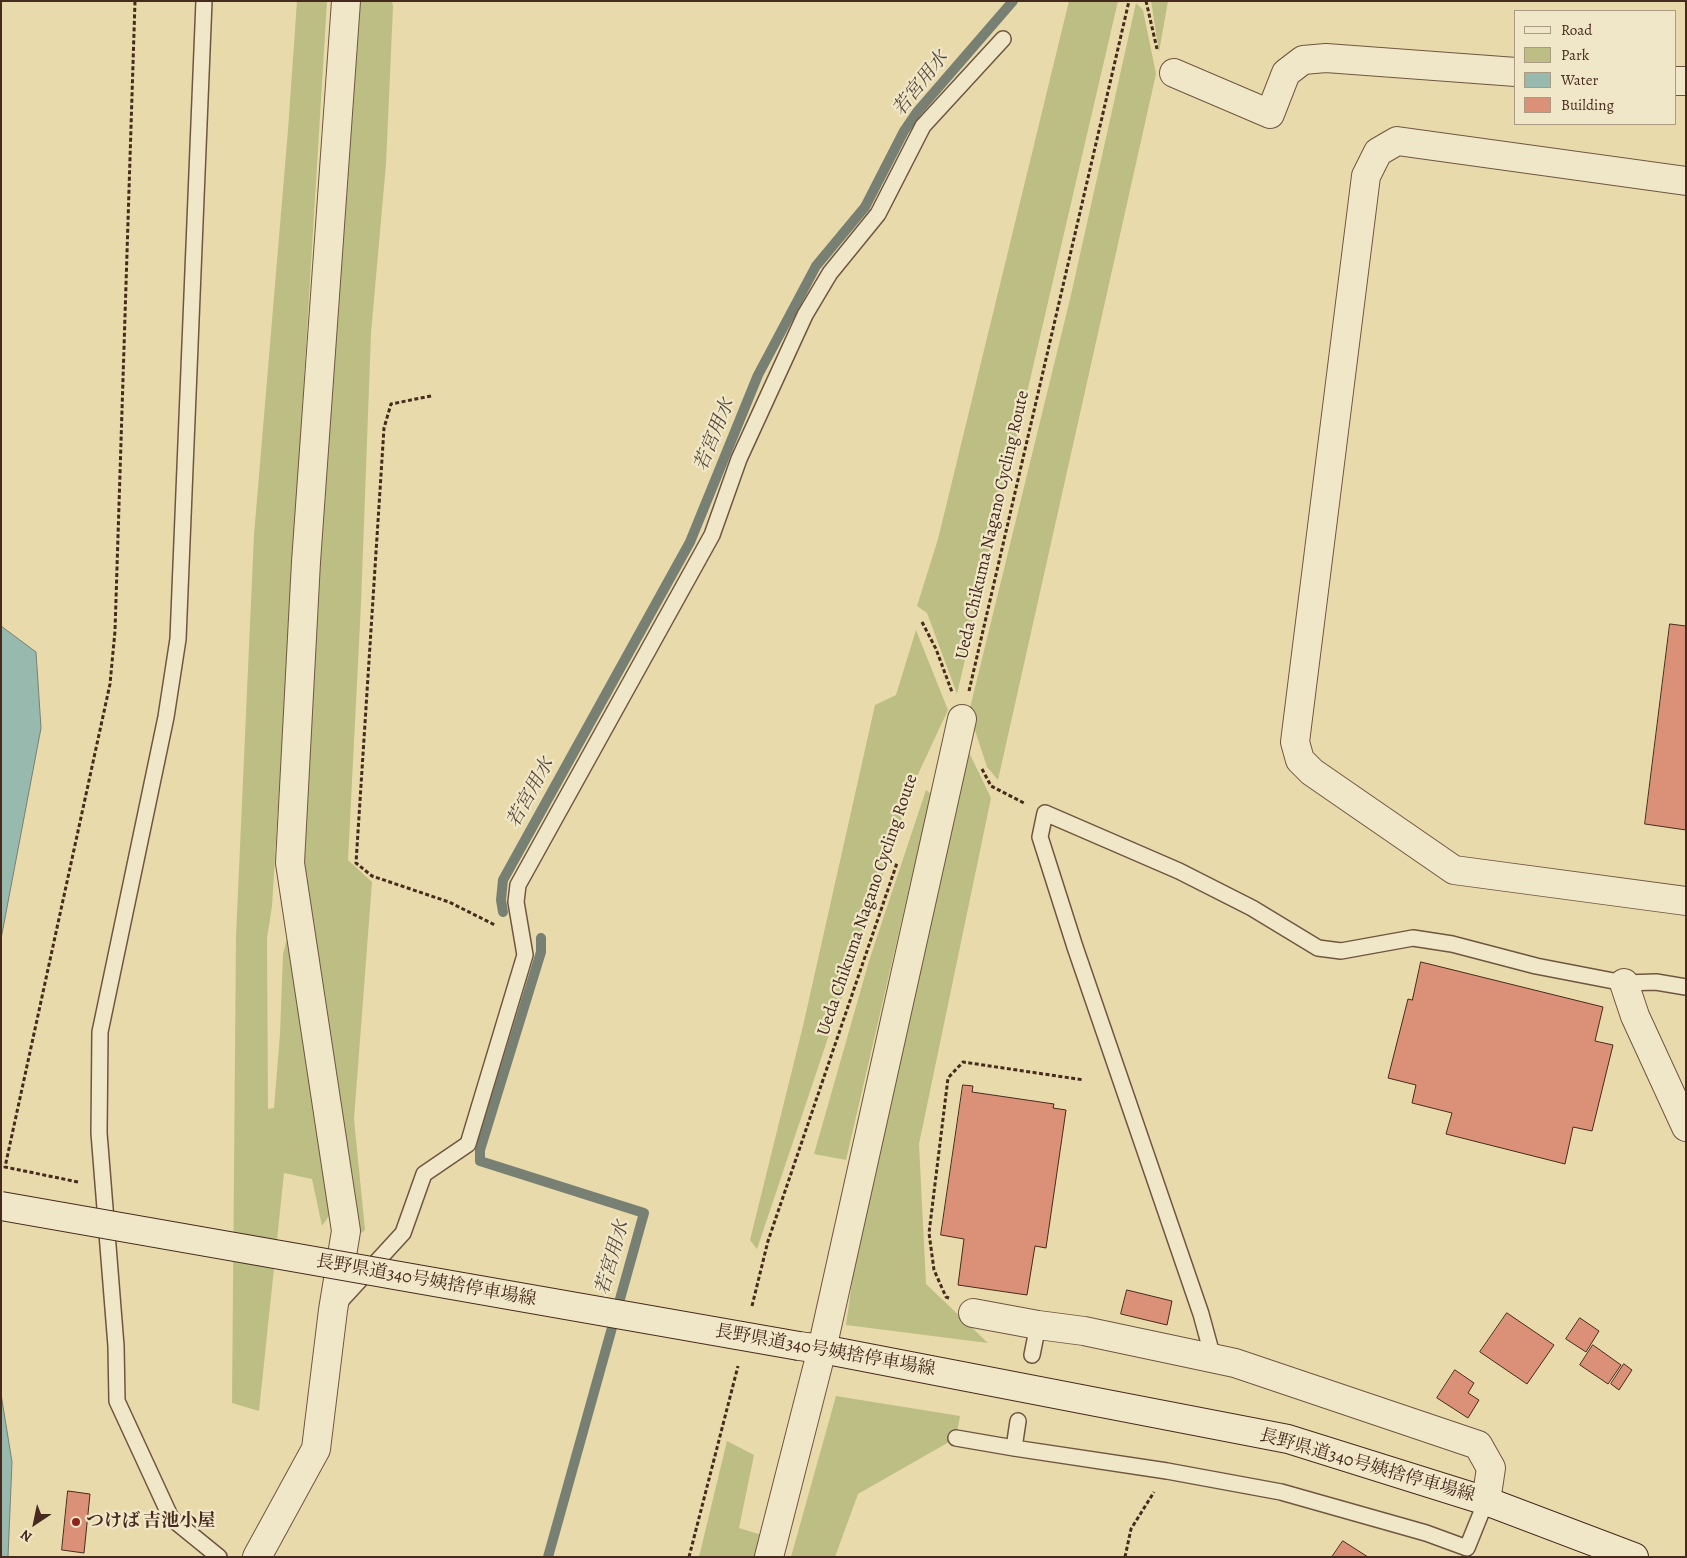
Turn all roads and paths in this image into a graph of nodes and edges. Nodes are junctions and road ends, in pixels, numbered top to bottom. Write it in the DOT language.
graph roads {
  1 [pos="135,1"];
  2 [pos="204,1"];
  3 [pos="346,1"];
  4 [pos="1129,1"];
  5 [pos="1146,1"];
  6 [pos="1003,39"];
  7 [pos="1514,72"];
  8 [pos="1174,73"];
  9 [pos="1686,181"];
  10 [pos="431,396"];
  11 [pos="922,622"];
  12 [pos="962,719"];
  13 [pos="991,786"];
  14 [pos="1045,813"];
  15 [pos="898,858"];
  16 [pos="1686,901"];
  17 [pos="522,939"];
  18 [pos="1624,982"];
  19 [pos="1686,987"];
  20 [pos="1084,1080"];
  21 [pos="1686,1127"];
  22 [pos="103,1188"];
  23 [pos="1,1206"];
  24 [pos="752,1308"];
  25 [pos="333,1310"];
  26 [pos="973,1313"];
  27 [pos="1038,1325"];
  28 [pos="810,1348"];
  29 [pos="1032,1355"];
  30 [pos="1213,1358"];
  31 [pos="738,1365"];
  32 [pos="1018,1421"];
  33 [pos="956,1438"];
  34 [pos="1014,1448"];
  35 [pos="1167,1470"];
  36 [pos="1486,1501"];
  37 [pos="219,1557"];
  38 [pos="257,1557"];
  39 [pos="690,1557"];
  40 [pos="769,1557"];
  41 [pos="1125,1557"];
  42 [pos="1634,1557"];
  1 -- 22 [label="path"];
  2 -- 22 [label="lane"];
  3 -- 25 [label="street"];
  4 -- 12 [label="path, Ueda Chikuma Nagano Cycling Route"];
  5 -- 8 [label="path"];
  6 -- 17 [label="lane"];
  7 -- 8 [label="street"];
  9 -- 16 [label="street"];
  10 -- 17 [label="path"];
  11 -- 12 [label="path"];
  12 -- 28 [label="street"];
  13 -- 14 [label="path"];
  14 -- 18 [label="lane"];
  14 -- 30 [label="lane"];
  15 -- 24 [label="path, Ueda Chikuma Nagano Cycling Route"];
  17 -- 25 [label="lane"];
  18 -- 19 [label="lane"];
  18 -- 21 [label="street"];
  20 -- 26 [label="path"];
  22 -- 37 [label="lane"];
  23 -- 28 [label="street, 長野県道340号姨捨停車場線, bridge"];
  25 -- 38 [label="street"];
  26 -- 27 [label="street"];
  27 -- 29 [label="lane"];
  27 -- 30 [label="street"];
  28 -- 36 [label="street, 長野県道340号姨捨停車場線"];
  28 -- 40 [label="street"];
  30 -- 36 [label="street"];
  31 -- 39 [label="path"];
  32 -- 34 [label="lane"];
  33 -- 34 [label="lane"];
  34 -- 35 [label="lane"];
  35 -- 36 [label="lane"];
  35 -- 41 [label="path"];
  36 -- 42 [label="street, 長野県道340号姨捨停車場線"];
}
